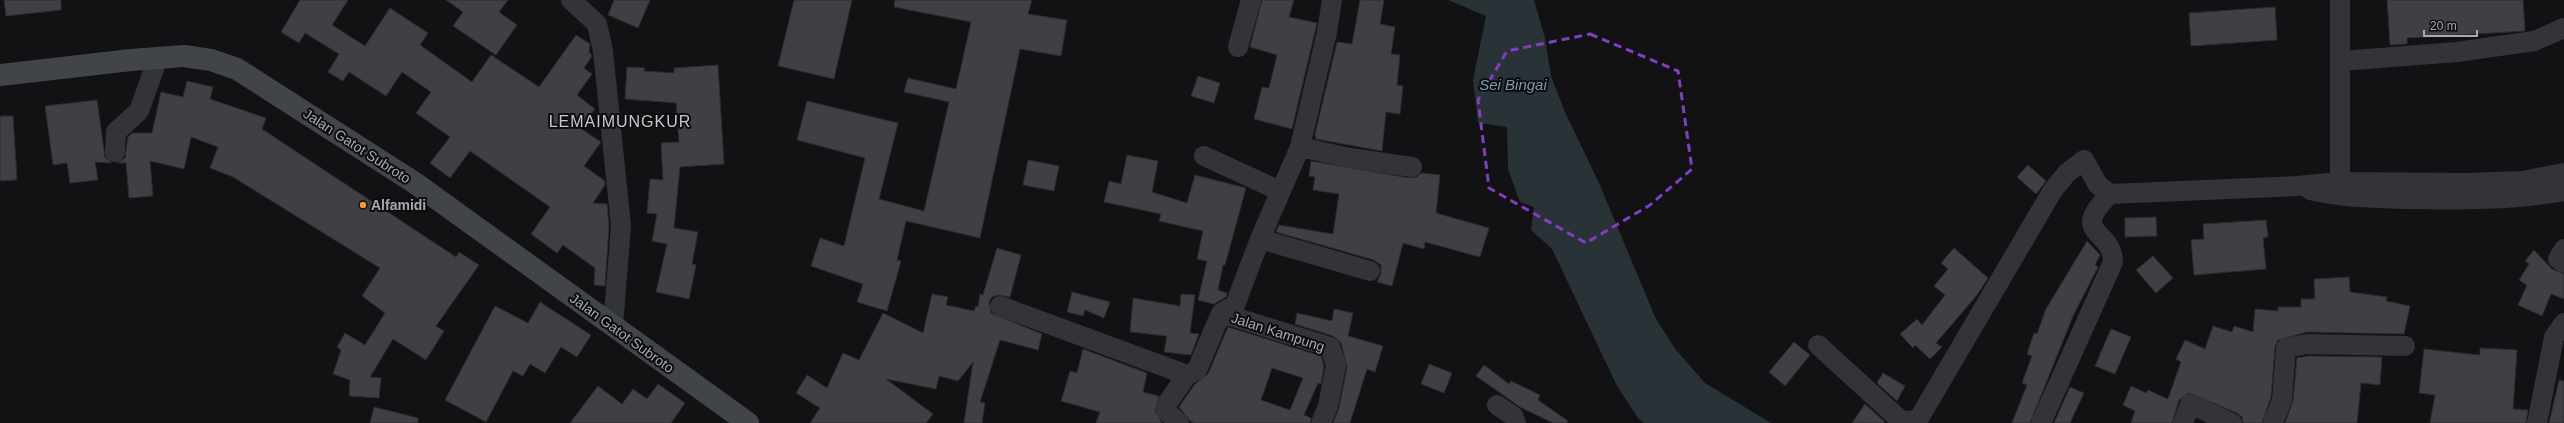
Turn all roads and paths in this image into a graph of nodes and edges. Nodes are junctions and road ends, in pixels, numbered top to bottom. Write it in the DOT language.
graph roads {
  1 [pos="571,0"];
  2 [pos="1251,0"];
  3 [pos="1332,0"];
  4 [pos="2340,0"];
  5 [pos="2564,28"];
  6 [pos="1238,46"];
  7 [pos="158,58"];
  8 [pos="2341,61"];
  9 [pos="0,75"];
  10 [pos="1300,147"];
  11 [pos="115,152"];
  12 [pos="1204,156"];
  13 [pos="1412,167"];
  14 [pos="2564,173"];
  15 [pos="2340,189"];
  16 [pos="1280,191"];
  17 [pos="2564,191"];
  18 [pos="2110,194"];
  19 [pos="1260,239"];
  20 [pos="2564,250"];
  21 [pos="2564,263"];
  22 [pos="1370,271"];
  23 [pos="1000,306"];
  24 [pos="1221,313"];
  25 [pos="2564,322"];
  26 [pos="613,326"];
  27 [pos="1818,345"];
  28 [pos="2405,346"];
  29 [pos="1187,374"];
  30 [pos="1496,405"];
  31 [pos="1927,420"];
  32 [pos="748,423"];
  33 [pos="1179,423"];
  34 [pos="1321,423"];
  35 [pos="1516,423"];
  36 [pos="2041,423"];
  37 [pos="2183,423"];
  38 [pos="2232,423"];
  39 [pos="2273,423"];
  40 [pos="2537,423"];
  1 -- 26 [label="street"];
  2 -- 6 [label="street"];
  3 -- 10 [label="street"];
  4 -- 8 [label="street"];
  5 -- 8 [label="street"];
  7 -- 9 [label="main road, Jalan Gatot Subroto"];
  7 -- 11 [label="street"];
  7 -- 26 [label="main road, Jalan Gatot Subroto"];
  8 -- 15 [label="street"];
  10 -- 13 [label="street"];
  10 -- 16 [label="street"];
  12 -- 16 [label="street"];
  14 -- 15 [label="street"];
  15 -- 17 [label="street"];
  15 -- 18 [label="street"];
  16 -- 19 [label="street"];
  18 -- 31 [label="street"];
  18 -- 36 [label="street"];
  19 -- 22 [label="street"];
  19 -- 24 [label="street"];
  20 -- 21 [label="street"];
  23 -- 29 [label="street"];
  24 -- 29 [label="street"];
  24 -- 34 [label="street, Jalan Kampung"];
  25 -- 40 [label="street"];
  26 -- 32 [label="main road, Jalan Gatot Subroto"];
  27 -- 31 [label="street"];
  28 -- 39 [label="street"];
  29 -- 33 [label="street"];
  30 -- 35 [label="street"];
  37 -- 38 [label="street"];
}
